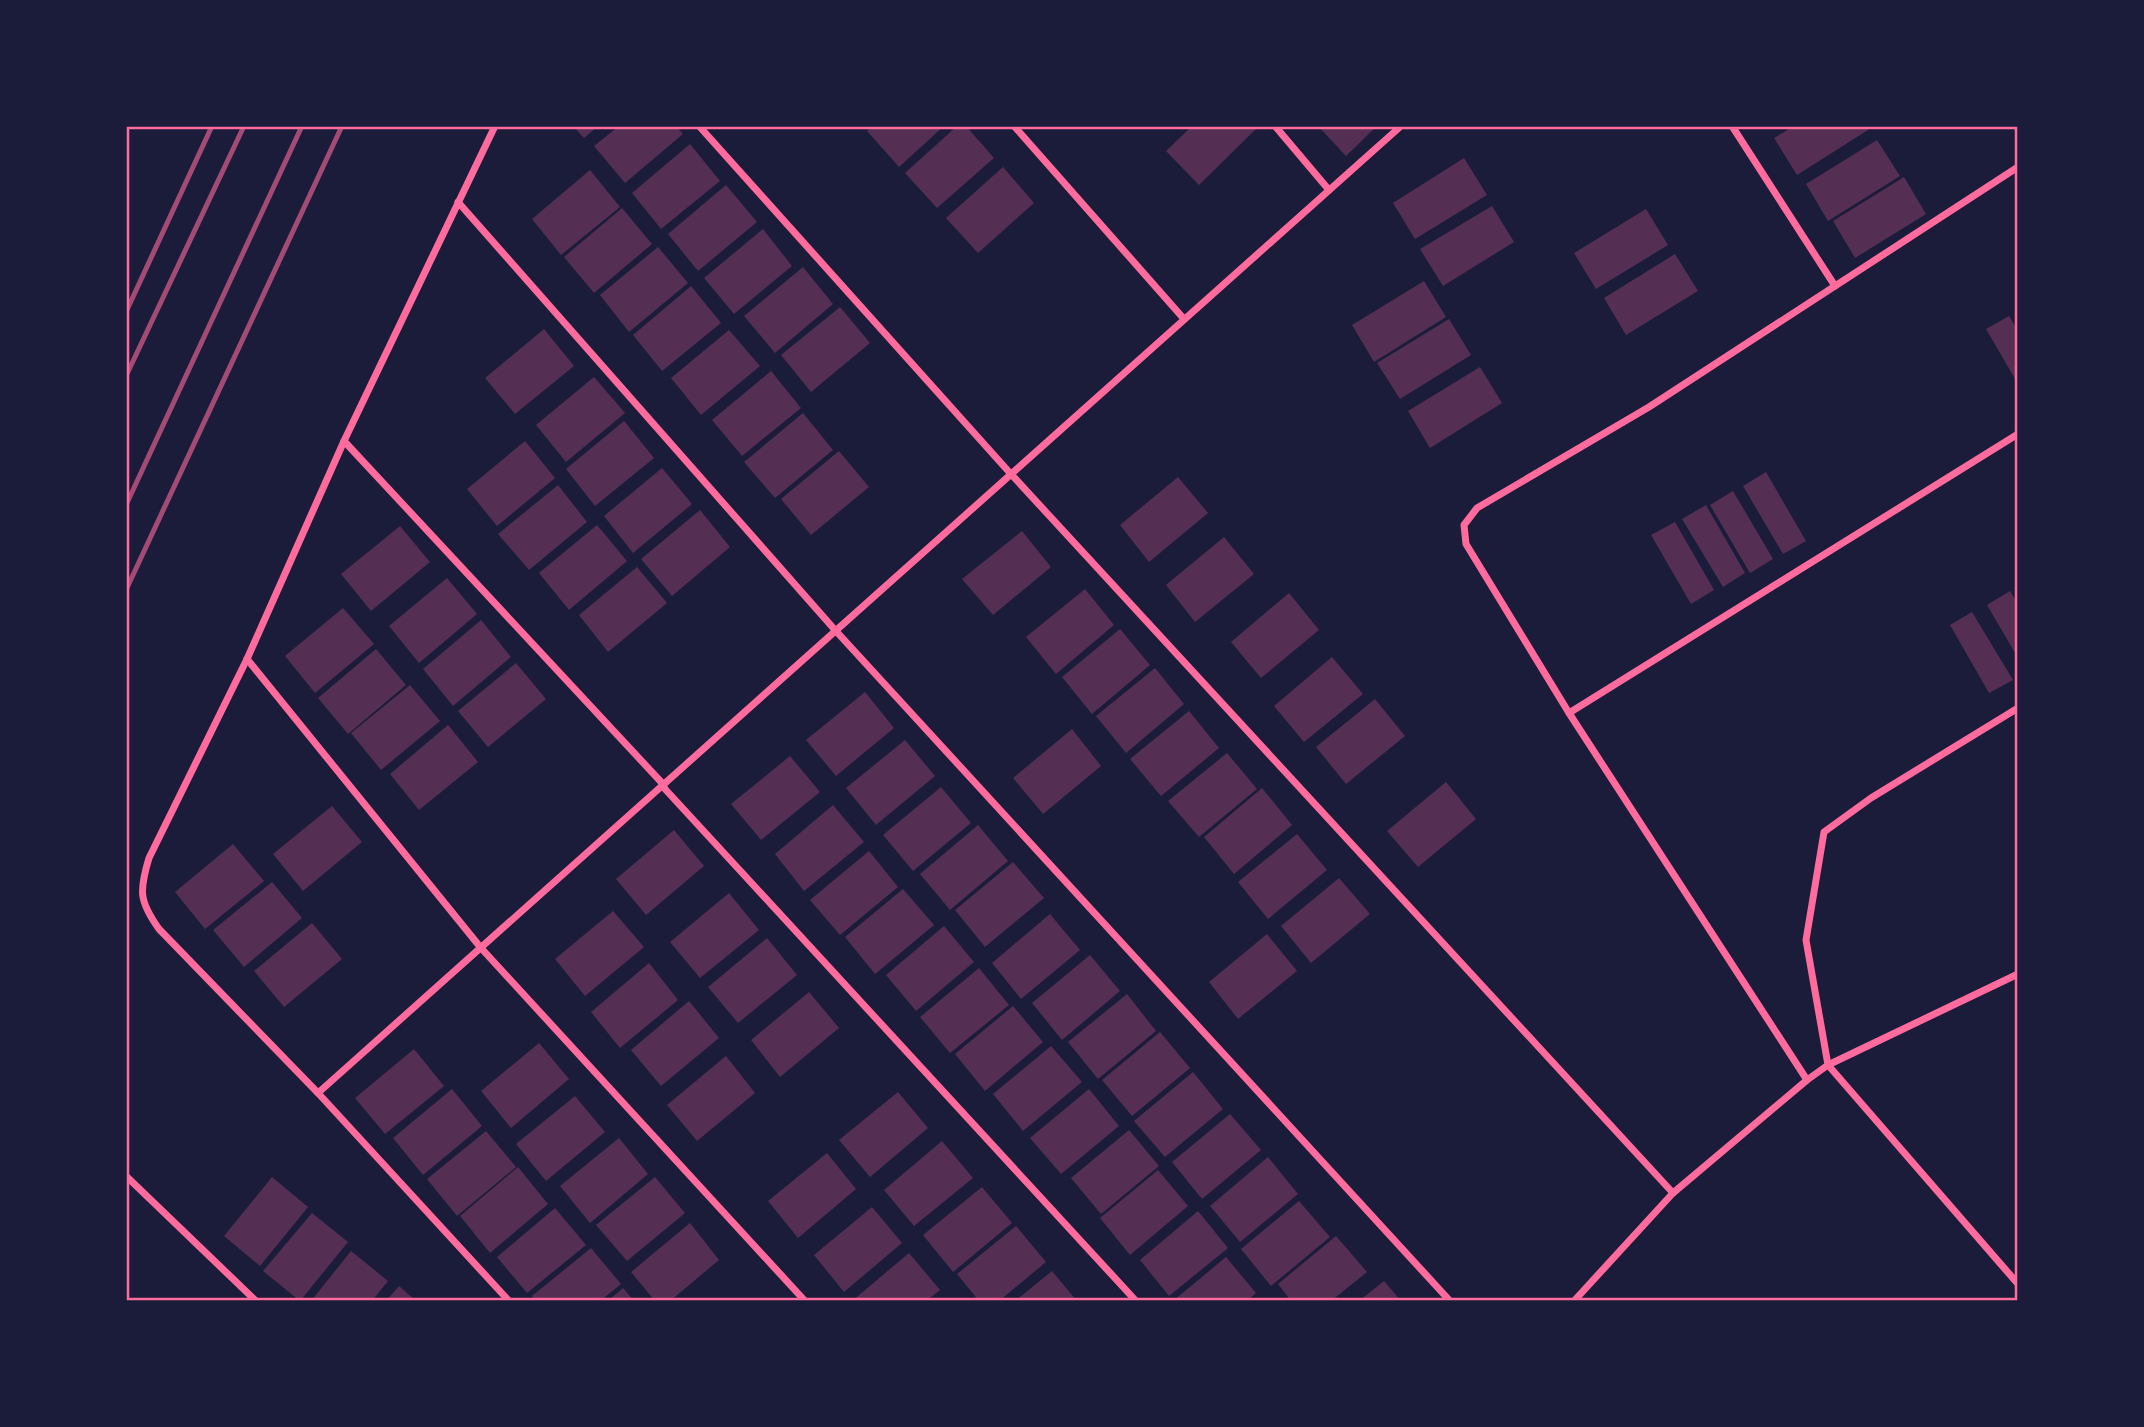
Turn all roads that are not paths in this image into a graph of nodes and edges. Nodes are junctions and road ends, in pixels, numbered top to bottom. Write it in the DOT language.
graph roads {
  1 [pos="495,126"];
  2 [pos="699,126"];
  3 [pos="1014,126"];
  4 [pos="1275,126"];
  5 [pos="1401,126"];
  6 [pos="1732,126"];
  7 [pos="2018,167"];
  8 [pos="1329,190"];
  9 [pos="458,202"];
  10 [pos="1835,286"];
  11 [pos="1184,319"];
  12 [pos="2018,435"];
  13 [pos="344,441"];
  14 [pos="1010,473"];
  15 [pos="835,630"];
  16 [pos="247,659"];
  17 [pos="2018,708"];
  18 [pos="1569,713"];
  19 [pos="663,784"];
  20 [pos="481,948"];
  21 [pos="2018,974"];
  22 [pos="1828,1065"];
  23 [pos="1807,1080"];
  24 [pos="318,1093"];
  25 [pos="126,1176"];
  26 [pos="1673,1193"];
  27 [pos="2018,1284"];
  28 [pos="256,1301"];
  29 [pos="509,1301"];
  30 [pos="805,1301"];
  31 [pos="1136,1301"];
  32 [pos="1450,1301"];
  33 [pos="1574,1301"];
  1 -- 9 [label="street"];
  2 -- 14 [label="street"];
  3 -- 11 [label="street"];
  4 -- 8 [label="street"];
  5 -- 8 [label="street"];
  6 -- 10 [label="street"];
  7 -- 10 [label="street"];
  8 -- 11 [label="street"];
  9 -- 13 [label="street"];
  9 -- 15 [label="street"];
  10 -- 18 [label="street"];
  11 -- 14 [label="street"];
  12 -- 18 [label="street"];
  13 -- 16 [label="street"];
  13 -- 19 [label="street"];
  14 -- 15 [label="street"];
  14 -- 26 [label="street"];
  15 -- 19 [label="street"];
  15 -- 32 [label="street"];
  16 -- 20 [label="street"];
  16 -- 24 [label="street"];
  17 -- 22 [label="street"];
  18 -- 23 [label="street"];
  19 -- 20 [label="street"];
  19 -- 31 [label="street"];
  20 -- 24 [label="street"];
  20 -- 30 [label="street"];
  21 -- 22 [label="street"];
  22 -- 23 [label="street"];
  22 -- 27 [label="street"];
  23 -- 26 [label="street"];
  24 -- 29 [label="street"];
  25 -- 28 [label="street"];
  26 -- 33 [label="street"];
}
